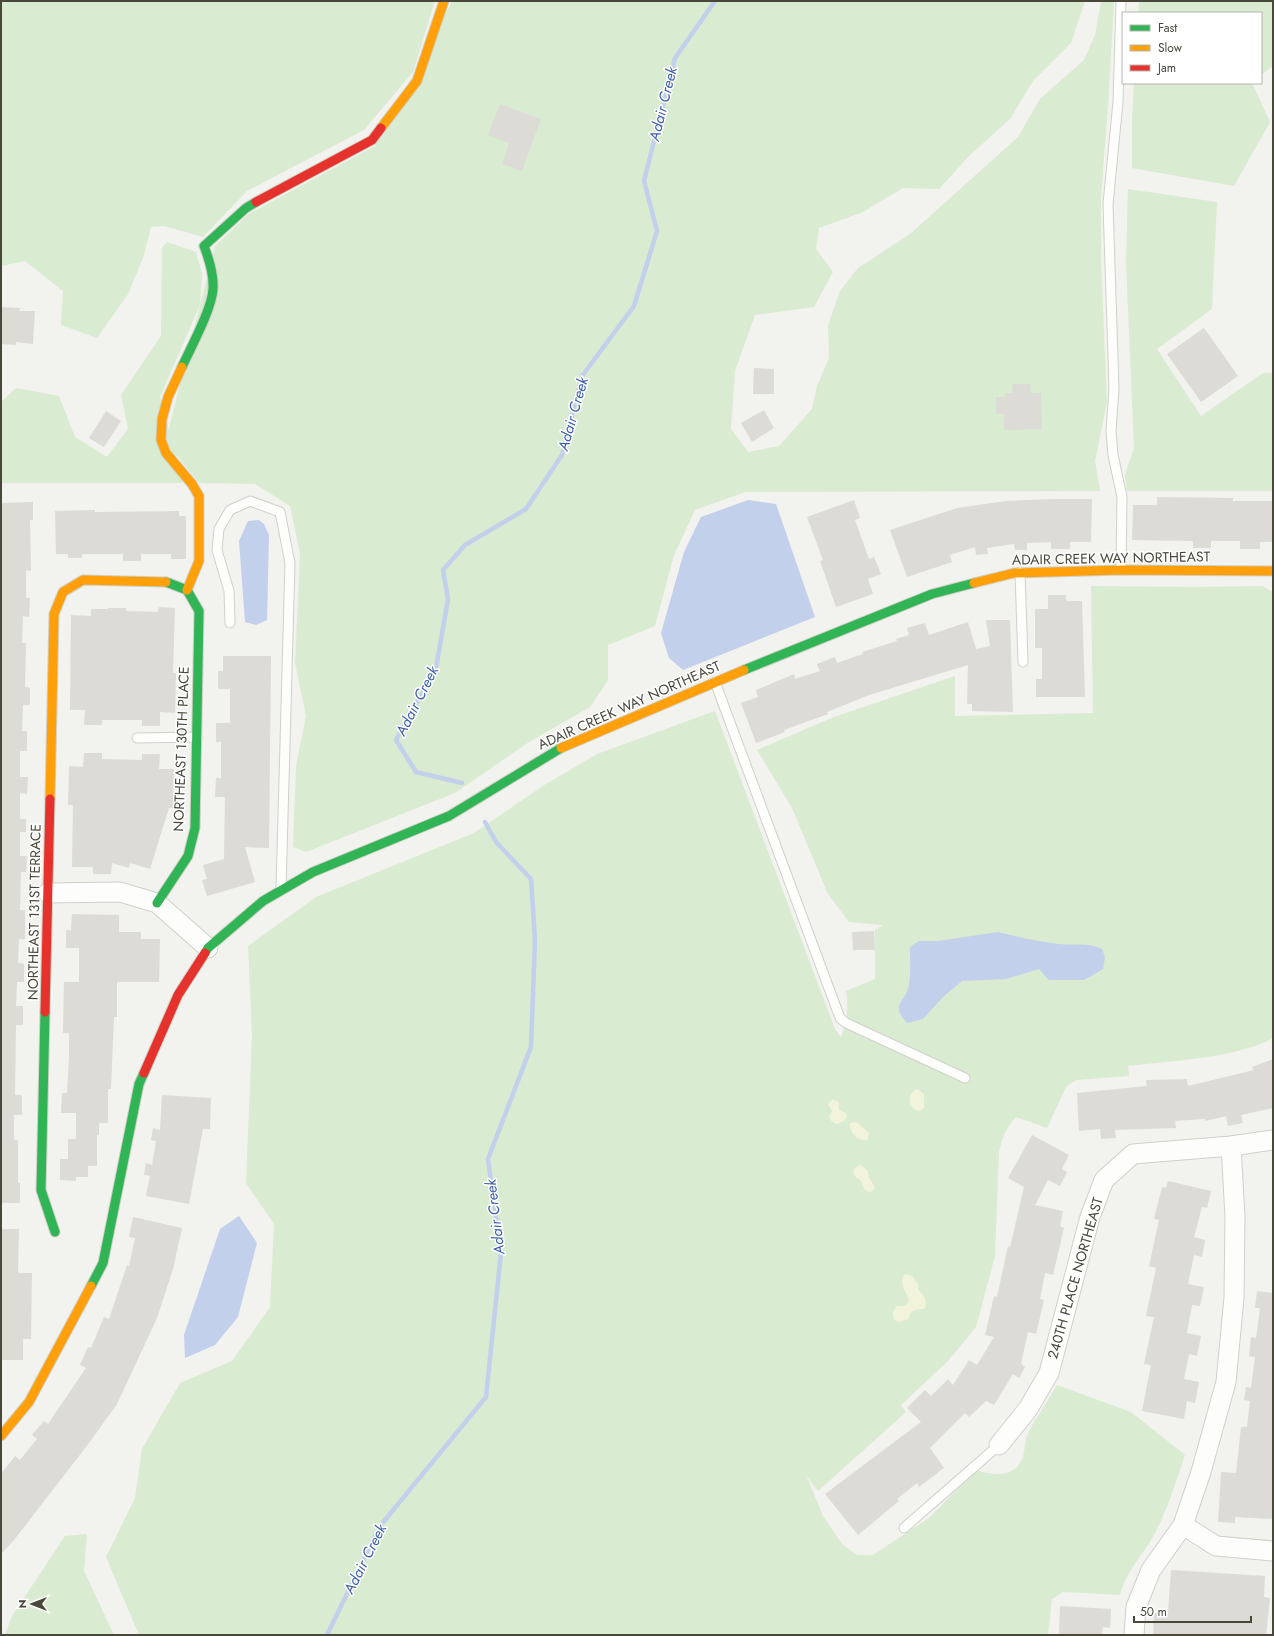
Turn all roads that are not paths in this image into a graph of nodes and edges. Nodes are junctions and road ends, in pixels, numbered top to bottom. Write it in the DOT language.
graph roads {
  1 [pos="444,1"];
  2 [pos="1121,1"];
  3 [pos="1121,570"];
  4 [pos="1273,571"];
  5 [pos="1020,572"];
  6 [pos="187,590"];
  7 [pos="230,622"];
  8 [pos="1023,662"];
  9 [pos="715,682"];
  10 [pos="197,737"];
  11 [pos="137,738"];
  12 [pos="281,890"];
  13 [pos="48,893"];
  14 [pos="157,904"];
  15 [pos="208,948"];
  16 [pos="965,1078"];
  17 [pos="1273,1140"];
  18 [pos="1231,1146"];
  19 [pos="55,1232"];
  20 [pos="1,1436"];
  21 [pos="999,1445"];
  22 [pos="1182,1525"];
  23 [pos="904,1528"];
  24 [pos="1273,1551"];
  25 [pos="1134,1635"];
  1 -- 6 [label="street"];
  2 -- 3 [label="lane"];
  3 -- 4 [label="street, ADAIR CREEK WAY NORTHEAST"];
  3 -- 5 [label="street, ADAIR CREEK WAY NORTHEAST"];
  5 -- 8 [label="lane"];
  5 -- 9 [label="street, ADAIR CREEK WAY NORTHEAST"];
  6 -- 10 [label="street, NORTHEAST 130TH PLACE"];
  6 -- 13 [label="street, NORTHEAST 131ST TERRACE"];
  7 -- 12 [label="lane"];
  9 -- 12 [label="street, ADAIR CREEK WAY NORTHEAST"];
  9 -- 16 [label="lane"];
  10 -- 11 [label="lane"];
  10 -- 14 [label="street, NORTHEAST 130TH PLACE"];
  12 -- 15 [label="street, ADAIR CREEK WAY NORTHEAST"];
  13 -- 14 [label="street"];
  13 -- 19 [label="street, NORTHEAST 131ST TERRACE"];
  14 -- 15 [label="street"];
  15 -- 20 [label="street, ADAIR CREEK WAY NORTHEAST"];
  17 -- 18 [label="street, 240TH PLACE NORTHEAST"];
  18 -- 21 [label="street, 240TH PLACE NORTHEAST"];
  18 -- 22 [label="street"];
  21 -- 23 [label="lane"];
  22 -- 24 [label="street"];
  22 -- 25 [label="street"];
}
